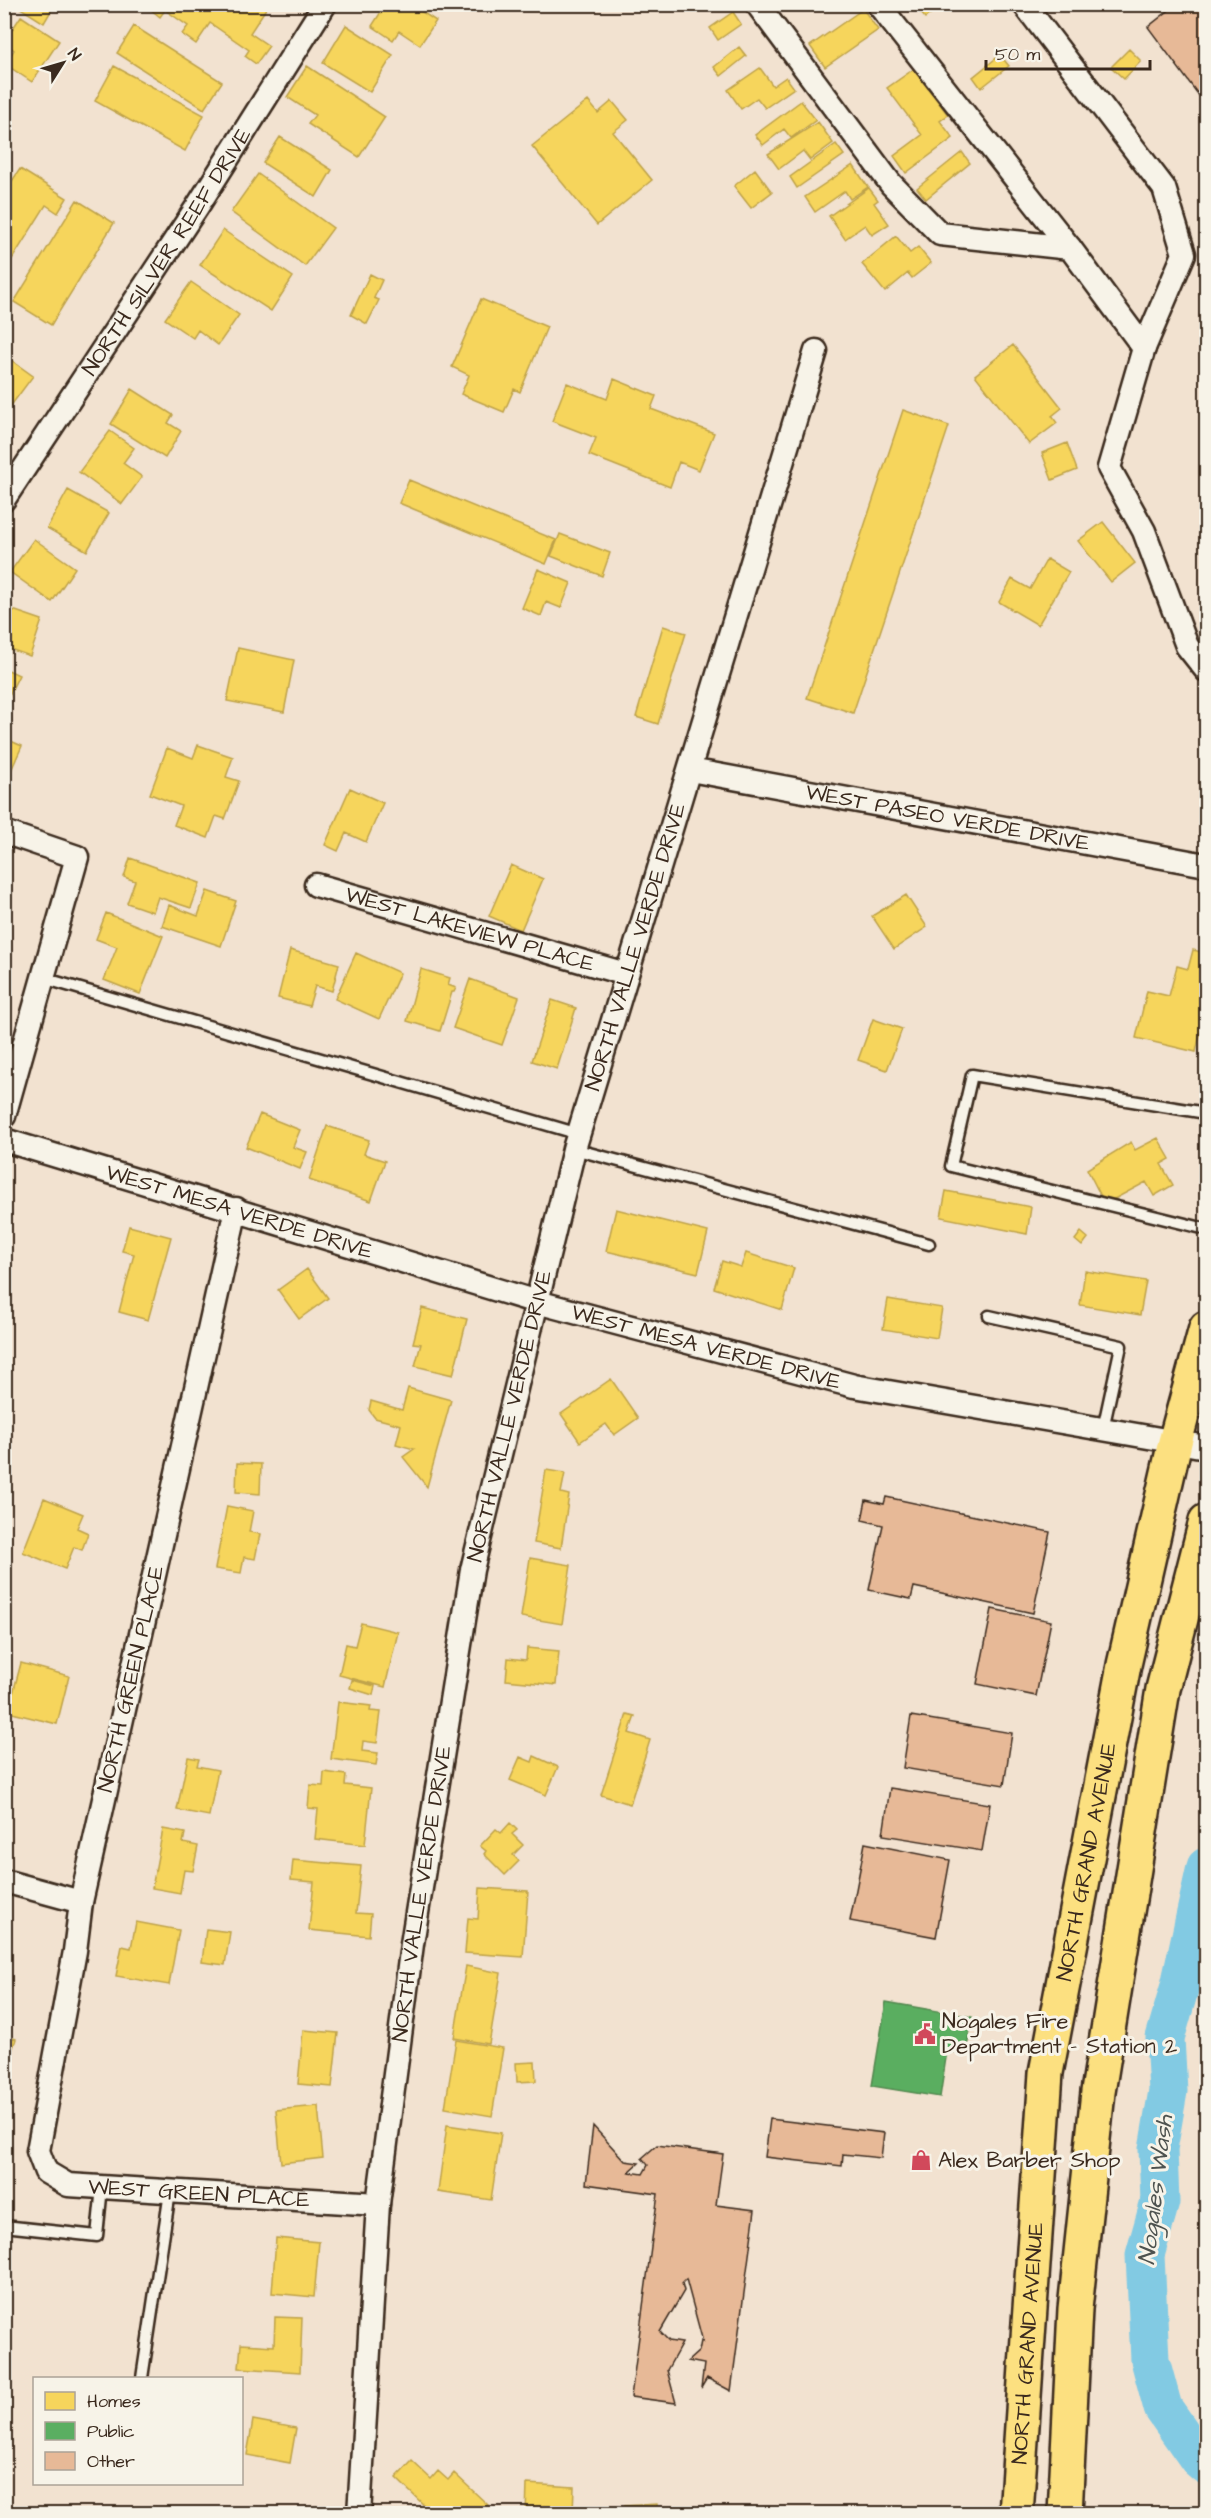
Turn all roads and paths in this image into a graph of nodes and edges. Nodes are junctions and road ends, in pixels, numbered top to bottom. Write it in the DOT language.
graph roads {
  1 [pos="325,4"];
  2 [pos="757,4"];
  3 [pos="878,4"];
  4 [pos="1024,4"];
  5 [pos="1070,248"];
  6 [pos="1144,348"];
  7 [pos="816,351"];
  8 [pos="4,499"];
  9 [pos="1206,670"];
  10 [pos="690,770"];
  11 [pos="4,832"];
  12 [pos="1206,865"];
  13 [pos="316,885"];
  14 [pos="626,974"];
  15 [pos="43,978"];
  16 [pos="1206,1113"];
  17 [pos="4,1116"];
  18 [pos="4,1140"];
  19 [pos="577,1141"];
  20 [pos="236,1209"];
  21 [pos="1206,1229"];
  22 [pos="929,1244"];
  23 [pos="537,1302"];
  24 [pos="989,1316"];
  25 [pos="1206,1328"];
  26 [pos="1103,1430"];
  27 [pos="1175,1442"];
  28 [pos="1206,1448"];
  29 [pos="1206,1521"];
  30 [pos="4,1881"];
  31 [pos="81,1902"];
  32 [pos="38,2151"];
  33 [pos="102,2187"];
  34 [pos="170,2192"];
  35 [pos="378,2204"];
  36 [pos="4,2226"];
  37 [pos="142,2377"];
  38 [pos="359,2514"];
  39 [pos="1016,2514"];
  40 [pos="1065,2514"];
  1 -- 8 [label="street, NORTH SILVER REEF DRIVE"];
  2 -- 5 [label="street"];
  3 -- 5 [label="street"];
  4 -- 6 [label="street"];
  5 -- 6 [label="street"];
  6 -- 9 [label="street"];
  7 -- 10 [label="street, NORTH VALLE VERDE DRIVE"];
  10 -- 12 [label="street, WEST PASEO VERDE DRIVE"];
  10 -- 14 [label="street, NORTH VALLE VERDE DRIVE"];
  11 -- 15 [label="street"];
  13 -- 14 [label="street, WEST LAKEVIEW PLACE"];
  14 -- 19 [label="street, NORTH VALLE VERDE DRIVE"];
  15 -- 17 [label="street"];
  15 -- 19 [label="lane"];
  16 -- 21 [label="lane"];
  18 -- 20 [label="street, WEST MESA VERDE DRIVE"];
  19 -- 22 [label="lane"];
  19 -- 23 [label="street, NORTH VALLE VERDE DRIVE"];
  20 -- 23 [label="street, WEST MESA VERDE DRIVE"];
  20 -- 31 [label="street, NORTH GREEN PLACE"];
  23 -- 26 [label="street, WEST MESA VERDE DRIVE"];
  23 -- 35 [label="street, NORTH VALLE VERDE DRIVE"];
  24 -- 26 [label="lane"];
  25 -- 27 [label="main road, NORTH GRAND AVENUE"];
  26 -- 27 [label="street, WEST MESA VERDE DRIVE"];
  27 -- 28 [label="street, WEST MESA VERDE DRIVE"];
  27 -- 39 [label="main road, NORTH GRAND AVENUE"];
  29 -- 40 [label="main road, NORTH GRAND AVENUE"];
  30 -- 31 [label="street"];
  31 -- 32 [label="street, NORTH GREEN PLACE"];
  32 -- 33 [label="street, WEST GREEN PLACE"];
  33 -- 34 [label="street, WEST GREEN PLACE"];
  33 -- 36 [label="lane"];
  34 -- 35 [label="street, WEST GREEN PLACE"];
  34 -- 37 [label="lane"];
  35 -- 38 [label="street, NORTH VALLE VERDE DRIVE"];
}
